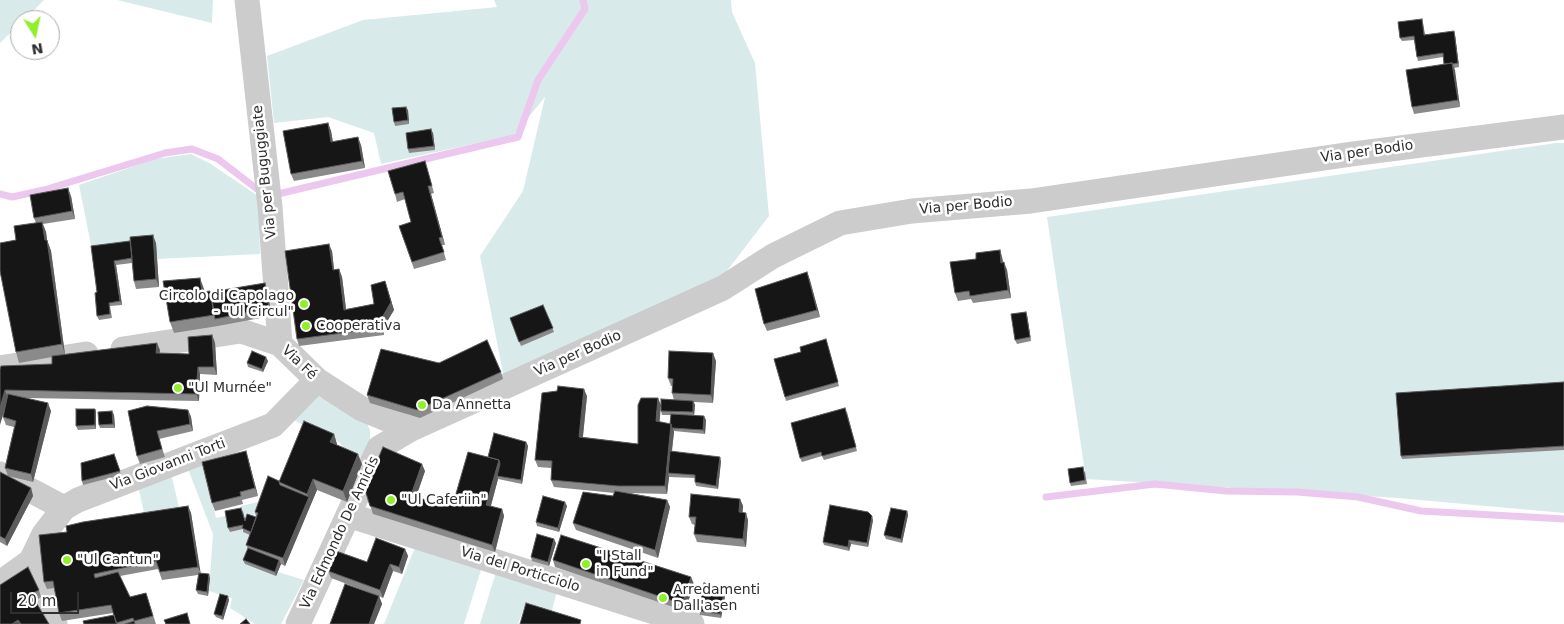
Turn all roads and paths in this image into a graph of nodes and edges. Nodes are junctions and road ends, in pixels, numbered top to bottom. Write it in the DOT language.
graph roads {
  1 [pos="247,0"];
  2 [pos="1564,127"];
  3 [pos="280,344"];
  4 [pos="0,368"];
  5 [pos="317,380"];
  6 [pos="411,430"];
  7 [pos="0,474"];
  8 [pos="64,508"];
  9 [pos="348,515"];
  10 [pos="31,561"];
  11 [pos="0,583"];
  12 [pos="55,624"];
  13 [pos="298,624"];
  14 [pos="692,624"];
  1 -- 3 [label="street, Via per Buguggiate"];
  2 -- 6 [label="street, Via per Bodio"];
  3 -- 4 [label="street, Via Fé"];
  3 -- 5 [label="street, Via Fé"];
  5 -- 6 [label="street, Via Fé"];
  5 -- 8 [label="street, Via Giovanni Torti"];
  6 -- 9 [label="street, Via Edmondo De Amicis"];
  7 -- 8 [label="street"];
  8 -- 10 [label="street, Via Giovanni Torti"];
  9 -- 13 [label="street, Via Edmondo De Amicis"];
  9 -- 14 [label="street, Via del Porticciolo"];
  10 -- 11 [label="street, Via Giovanni Torti"];
  10 -- 12 [label="street"];
}
